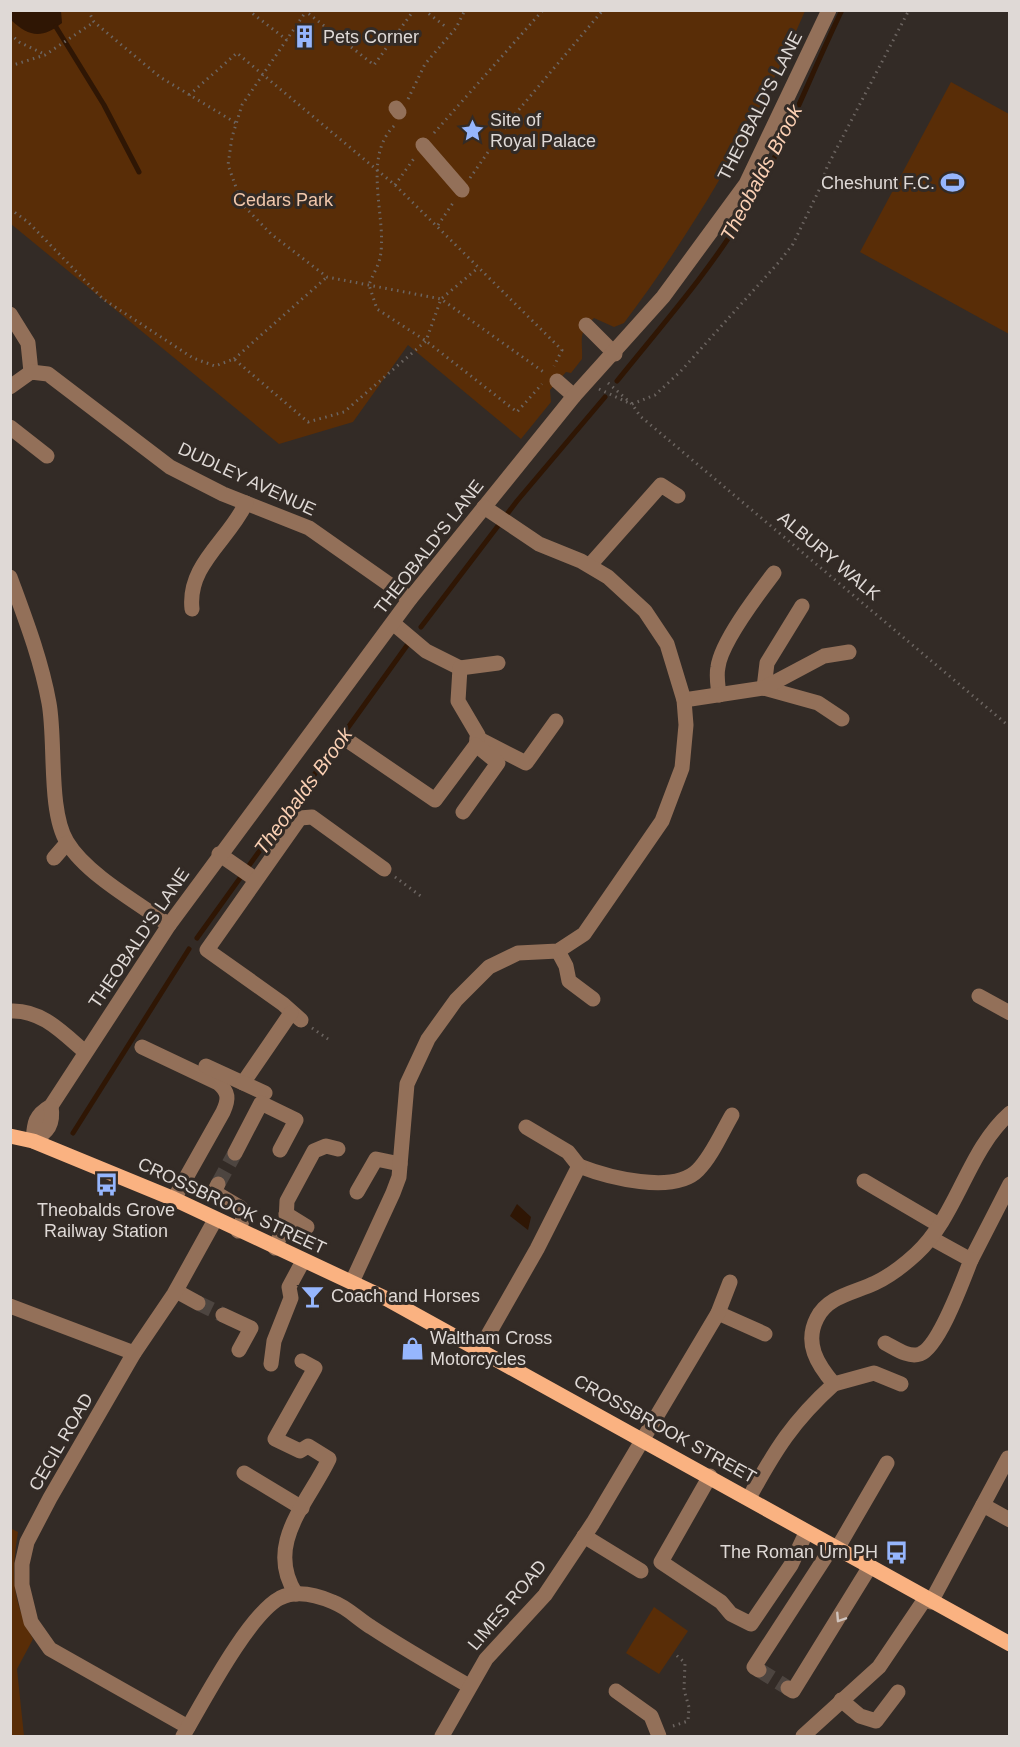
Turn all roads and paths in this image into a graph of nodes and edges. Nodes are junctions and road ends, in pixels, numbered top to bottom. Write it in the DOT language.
graph roads {
  1 [pos="88,10"];
  2 [pos="248,10"];
  3 [pos="414,10"];
  4 [pos="424,10"];
  5 [pos="465,10"];
  6 [pos="543,10"];
  7 [pos="603,10"];
  8 [pos="829,10"];
  9 [pos="909,10"];
  10 [pos="305,11"];
  11 [pos="94,22"];
  12 [pos="446,27"];
  13 [pos="10,34"];
  14 [pos="286,40"];
  15 [pos="45,55"];
  16 [pos="10,66"];
  17 [pos="262,75"];
  18 [pos="189,95"];
  19 [pos="236,123"];
  20 [pos="423,145"];
  21 [pos="377,169"];
  22 [pos="395,185"];
  23 [pos="462,190"];
  24 [pos="10,209"];
  25 [pos="438,225"];
  26 [pos="478,268"];
  27 [pos="327,277"];
  28 [pos="369,285"];
  29 [pos="441,299"];
  30 [pos="10,314"];
  31 [pos="585,325"];
  32 [pos="426,341"];
  33 [pos="615,354"];
  34 [pos="234,359"];
  35 [pos="31,372"];
  36 [pos="553,379"];
  37 [pos="609,384"];
  38 [pos="10,387"];
  39 [pos="606,393"];
  40 [pos="574,396"];
  41 [pos="632,404"];
  42 [pos="10,427"];
  43 [pos="47,456"];
  44 [pos="678,496"];
  45 [pos="246,503"];
  46 [pos="484,507"];
  47 [pos="590,565"];
  48 [pos="774,573"];
  49 [pos="10,576"];
  50 [pos="410,599"];
  51 [pos="802,606"];
  52 [pos="192,609"];
  53 [pos="394,624"];
  54 [pos="849,652"];
  55 [pos="498,663"];
  56 [pos="460,668"];
  57 [pos="764,688"];
  58 [pos="718,695"];
  59 [pos="684,700"];
  60 [pos="842,719"];
  61 [pos="556,721"];
  62 [pos="1010,727"];
  63 [pos="477,740"];
  64 [pos="347,741"];
  65 [pos="463,812"];
  66 [pos="68,843"];
  67 [pos="219,854"];
  68 [pos="54,858"];
  69 [pos="384,869"];
  70 [pos="252,877"];
  71 [pos="422,897"];
  72 [pos="169,925"];
  73 [pos="558,951"];
  74 [pos="979,996"];
  75 [pos="593,999"];
  76 [pos="10,1011"];
  77 [pos="1010,1013"];
  78 [pos="161,1045"];
  79 [pos="142,1047"];
  80 [pos="85,1052"];
  81 [pos="243,1083"];
  82 [pos="265,1094"];
  83 [pos="1010,1113"];
  84 [pos="732,1115"];
  85 [pos="526,1127"];
  86 [pos="10,1136"];
  87 [pos="33,1141"];
  88 [pos="338,1149"];
  89 [pos="280,1150"];
  90 [pos="235,1153"];
  91 [pos="400,1164"];
  92 [pos="579,1166"];
  93 [pos="864,1181"];
  94 [pos="218,1184"];
  95 [pos="1010,1184"];
  96 [pos="357,1192"];
  97 [pos="174,1199"];
  98 [pos="286,1214"];
  99 [pos="215,1220"];
  100 [pos="307,1227"];
  101 [pos="238,1230"];
  102 [pos="935,1231"];
  103 [pos="275,1248"];
  104 [pos="971,1260"];
  105 [pos="303,1261"];
  106 [pos="352,1281"];
  107 [pos="730,1282"];
  108 [pos="176,1291"];
  109 [pos="198,1303"];
  110 [pos="10,1306"];
  111 [pos="718,1313"];
  112 [pos="224,1315"];
  113 [pos="765,1334"];
  114 [pos="885,1343"];
  115 [pos="480,1349"];
  116 [pos="239,1350"];
  117 [pos="134,1353"];
  118 [pos="302,1361"];
  119 [pos="271,1364"];
  120 [pos="834,1384"];
  121 [pos="901,1384"];
  122 [pos="644,1439"];
  123 [pos="1008,1458"];
  124 [pos="887,1463"];
  125 [pos="244,1473"];
  126 [pos="710,1476"];
  127 [pos="749,1498"];
  128 [pos="304,1503"];
  129 [pos="983,1505"];
  130 [pos="1010,1520"];
  131 [pos="806,1533"];
  132 [pos="584,1536"];
  133 [pos="834,1548"];
  134 [pos="869,1568"];
  135 [pos="640,1571"];
  136 [pos="296,1594"];
  137 [pos="928,1601"];
  138 [pos="1010,1644"];
  139 [pos="676,1655"];
  140 [pos="759,1670"];
  141 [pos="470,1686"];
  142 [pos="788,1688"];
  143 [pos="616,1691"];
  144 [pos="898,1692"];
  145 [pos="841,1700"];
  146 [pos="189,1732"];
  147 [pos="659,1736"];
  148 [pos="442,1737"];
  149 [pos="803,1737"];
  1 -- 11 [label="path"];
  2 -- 14 [label="path"];
  3 -- 10 [label="path"];
  4 -- 12 [label="path"];
  5 -- 21 [label="path"];
  6 -- 20 [label="path"];
  7 -- 23 [label="path"];
  8 -- 33 [label="street, THEOBALD'S LANE"];
  9 -- 41 [label="path"];
  10 -- 14 [label="path"];
  11 -- 15 [label="path"];
  11 -- 18 [label="path"];
  13 -- 15 [label="path"];
  14 -- 17 [label="path"];
  15 -- 16 [label="path"];
  17 -- 18 [label="path"];
  17 -- 19 [label="path"];
  17 -- 21 [label="path"];
  18 -- 19 [label="path"];
  19 -- 27 [label="path"];
  20 -- 22 [label="path"];
  20 -- 23 [label="street"];
  21 -- 22 [label="path"];
  21 -- 28 [label="path"];
  22 -- 25 [label="path"];
  23 -- 25 [label="path"];
  24 -- 34 [label="path"];
  25 -- 26 [label="path"];
  26 -- 29 [label="path"];
  26 -- 36 [label="path"];
  27 -- 28 [label="path"];
  27 -- 34 [label="path"];
  28 -- 29 [label="path"];
  28 -- 32 [label="path"];
  29 -- 32 [label="path"];
  29 -- 36 [label="path"];
  30 -- 35 [label="street"];
  31 -- 33 [label="street"];
  32 -- 34 [label="path"];
  32 -- 36 [label="path"];
  33 -- 40 [label="street, THEOBALD'S LANE"];
  35 -- 38 [label="street"];
  35 -- 45 [label="street, DUDLEY AVENUE"];
  36 -- 40 [label="street"];
  37 -- 41 [label="path, ALBURY WALK"];
  39 -- 41 [label="path, ALBURY WALK"];
  40 -- 46 [label="street, THEOBALD'S LANE"];
  41 -- 62 [label="path, ALBURY WALK"];
  42 -- 43 [label="street"];
  44 -- 47 [label="street"];
  45 -- 50 [label="street, DUDLEY AVENUE"];
  45 -- 52 [label="street"];
  46 -- 47 [label="street"];
  46 -- 50 [label="street, THEOBALD'S LANE"];
  47 -- 59 [label="street"];
  48 -- 58 [label="street"];
  49 -- 66 [label="street"];
  50 -- 53 [label="street, THEOBALD'S LANE"];
  51 -- 57 [label="street"];
  53 -- 56 [label="street"];
  53 -- 67 [label="street, THEOBALD'S LANE"];
  54 -- 57 [label="street"];
  55 -- 56 [label="street"];
  56 -- 63 [label="street"];
  57 -- 58 [label="street"];
  57 -- 60 [label="street"];
  58 -- 59 [label="street"];
  59 -- 73 [label="street"];
  61 -- 63 [label="street"];
  63 -- 64 [label="street"];
  63 -- 65 [label="street"];
  66 -- 68 [label="street"];
  66 -- 72 [label="street"];
  67 -- 70 [label="street"];
  67 -- 72 [label="street, THEOBALD'S LANE"];
  69 -- 70 [label="street"];
  69 -- 71 [label="path"];
  70 -- 81 [label="street"];
  72 -- 80 [label="street, THEOBALD'S LANE"];
  73 -- 75 [label="street"];
  73 -- 91 [label="street"];
  74 -- 77 [label="street"];
  76 -- 80 [label="street"];
  78 -- 81 [label="street"];
  79 -- 97 [label="street"];
  80 -- 87 [label="street, THEOBALD'S LANE"];
  81 -- 82 [label="street"];
  83 -- 102 [label="street"];
  84 -- 92 [label="street"];
  85 -- 92 [label="street"];
  86 -- 87 [label="main road, CROSSBROOK STREET"];
  87 -- 97 [label="main road, CROSSBROOK STREET"];
  88 -- 98 [label="street"];
  89 -- 90 [label="street"];
  91 -- 96 [label="street"];
  91 -- 106 [label="street"];
  92 -- 115 [label="street"];
  93 -- 102 [label="street"];
  94 -- 101 [label="street"];
  95 -- 104 [label="street"];
  97 -- 99 [label="main road, CROSSBROOK STREET"];
  98 -- 100 [label="street"];
  98 -- 103 [label="street"];
  99 -- 101 [label="main road, CROSSBROOK STREET"];
  99 -- 108 [label="street, CECIL ROAD"];
  101 -- 103 [label="main road, CROSSBROOK STREET"];
  102 -- 104 [label="street"];
  102 -- 120 [label="street"];
  103 -- 105 [label="main road, CROSSBROOK STREET"];
  104 -- 114 [label="street"];
  105 -- 106 [label="main road, CROSSBROOK STREET"];
  105 -- 119 [label="street"];
  106 -- 115 [label="main road, CROSSBROOK STREET"];
  107 -- 111 [label="street, LIMES ROAD"];
  108 -- 109 [label="street"];
  108 -- 117 [label="street, CECIL ROAD"];
  110 -- 117 [label="street"];
  111 -- 113 [label="street"];
  111 -- 122 [label="street, LIMES ROAD"];
  112 -- 116 [label="street"];
  115 -- 122 [label="main road, CROSSBROOK STREET"];
  117 -- 146 [label="street, CECIL ROAD"];
  118 -- 128 [label="street"];
  120 -- 121 [label="street"];
  120 -- 127 [label="street"];
  122 -- 126 [label="main road, CROSSBROOK STREET"];
  122 -- 132 [label="street, LIMES ROAD"];
  123 -- 129 [label="street"];
  124 -- 133 [label="street"];
  125 -- 128 [label="street"];
  126 -- 127 [label="main road, CROSSBROOK STREET"];
  126 -- 131 [label="street"];
  127 -- 131 [label="main road, CROSSBROOK STREET"];
  128 -- 136 [label="street"];
  129 -- 130 [label="street"];
  129 -- 137 [label="street"];
  131 -- 133 [label="main road, CROSSBROOK STREET"];
  132 -- 135 [label="street"];
  132 -- 141 [label="street, LIMES ROAD"];
  133 -- 134 [label="main road, CROSSBROOK STREET"];
  133 -- 140 [label="street"];
  134 -- 137 [label="main road, CROSSBROOK STREET"];
  134 -- 142 [label="street, one-way"];
  136 -- 141 [label="street"];
  136 -- 146 [label="street"];
  137 -- 138 [label="main road, CROSSBROOK STREET"];
  137 -- 145 [label="street"];
  139 -- 147 [label="path"];
  141 -- 148 [label="street, LIMES ROAD"];
  143 -- 147 [label="street"];
  144 -- 145 [label="street"];
  145 -- 149 [label="street"];
}
